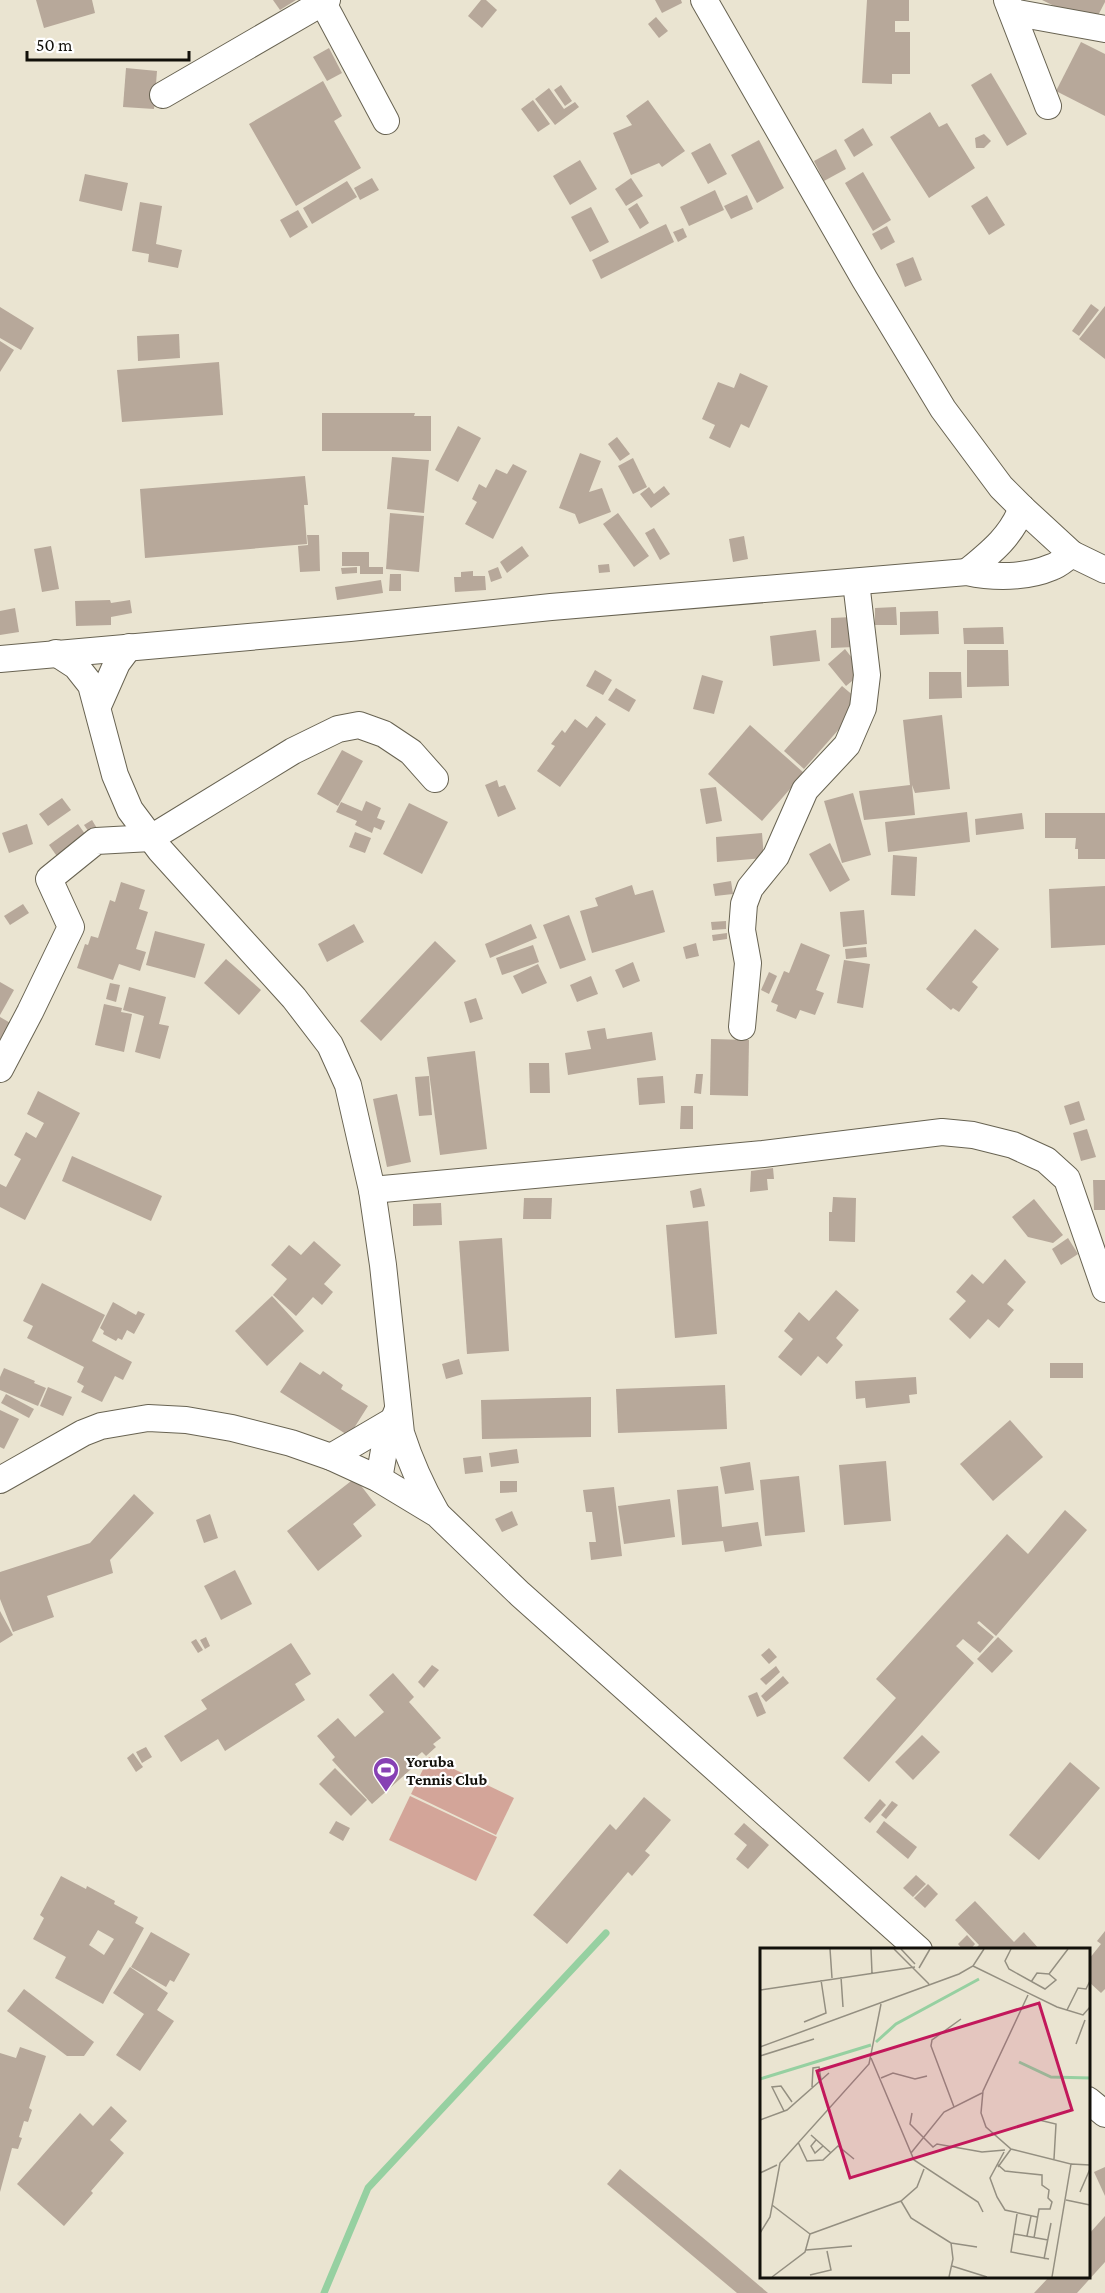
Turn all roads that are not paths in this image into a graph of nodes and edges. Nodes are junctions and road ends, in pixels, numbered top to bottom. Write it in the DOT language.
graph roads {
  1 [pos="704,0"];
  2 [pos="325,2"];
  3 [pos="1010,6"];
  4 [pos="1105,29"];
  5 [pos="163,95"];
  6 [pos="1047,106"];
  7 [pos="386,121"];
  8 [pos="1022,508"];
  9 [pos="1072,554"];
  10 [pos="1105,570"];
  11 [pos="967,572"];
  12 [pos="856,582"];
  13 [pos="129,647"];
  14 [pos="56,653"];
  15 [pos="0,659"];
  16 [pos="98,706"];
  17 [pos="435,779"];
  18 [pos="151,838"];
  19 [pos="742,1026"];
  20 [pos="0,1069"];
  21 [pos="372,1190"];
  22 [pos="1105,1289"];
  23 [pos="396,1414"];
  24 [pos="331,1456"];
  25 [pos="379,1479"];
  26 [pos="0,1480"];
  27 [pos="437,1514"];
  28 [pos="917,1948"];
  29 [pos="1090,2101"];
  30 [pos="1105,2114"];
  1 -- 8 [label="street"];
  2 -- 5 [label="street"];
  2 -- 7 [label="street"];
  3 -- 4 [label="street"];
  3 -- 6 [label="street"];
  8 -- 9 [label="street"];
  8 -- 11 [label="street"];
  9 -- 10 [label="street"];
  9 -- 11 [label="street"];
  11 -- 12 [label="street"];
  12 -- 13 [label="street"];
  12 -- 19 [label="street"];
  13 -- 14 [label="street"];
  13 -- 16 [label="street"];
  14 -- 15 [label="street"];
  14 -- 16 [label="street"];
  16 -- 18 [label="street"];
  17 -- 18 [label="street"];
  18 -- 20 [label="street"];
  18 -- 21 [label="street"];
  21 -- 22 [label="street"];
  21 -- 23 [label="street"];
  23 -- 24 [label="street"];
  23 -- 25 [label="street"];
  23 -- 27 [label="street"];
  24 -- 25 [label="street"];
  24 -- 26 [label="street"];
  25 -- 27 [label="street"];
  27 -- 28 [label="street"];
  29 -- 30 [label="street"];
}
